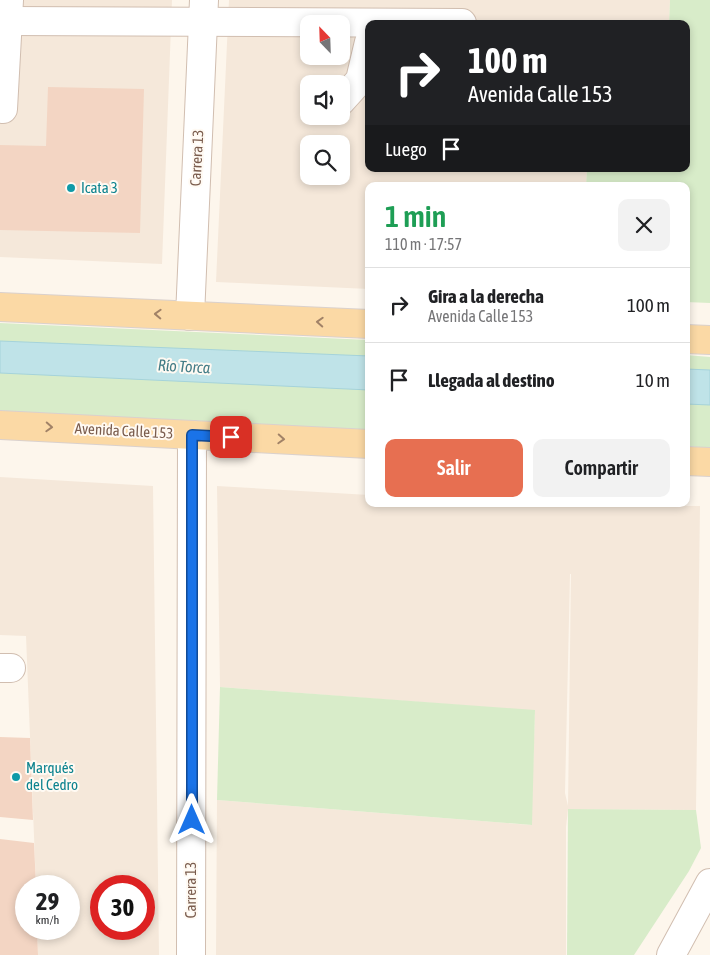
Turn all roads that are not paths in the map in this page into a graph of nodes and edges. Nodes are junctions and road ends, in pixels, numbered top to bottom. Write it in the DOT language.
graph roads {
  1 [pos="8,10"];
  2 [pos="204,10"];
  3 [pos="365,21"];
  4 [pos="365,58"];
  5 [pos="350,91"];
  6 [pos="3,109"];
  7 [pos="0,307"];
  8 [pos="190,316"];
  9 [pos="365,324"];
  10 [pos="690,339"];
  11 [pos="710,340"];
  12 [pos="0,425"];
  13 [pos="192,435"];
  14 [pos="365,444"];
  15 [pos="690,461"];
  16 [pos="710,462"];
  17 [pos="710,883"];
  18 [pos="191,955"];
  19 [pos="670,955"];
  1 -- 2 [label="street"];
  1 -- 6 [label="street"];
  2 -- 3 [label="street"];
  2 -- 8 [label="street, Carrera 13"];
  4 -- 5 [label="street"];
  8 -- 7 [label="main road, one-way"];
  9 -- 8 [label="main road, one-way"];
  10 -- 11 [label="main road"];
  12 -- 13 [label="main road, Avenida Calle 153, one-way"];
  13 -- 14 [label="main road, Avenida Calle 153, one-way"];
  13 -- 18 [label="street, Carrera 13"];
  15 -- 16 [label="main road"];
  17 -- 19 [label="street"];
}
